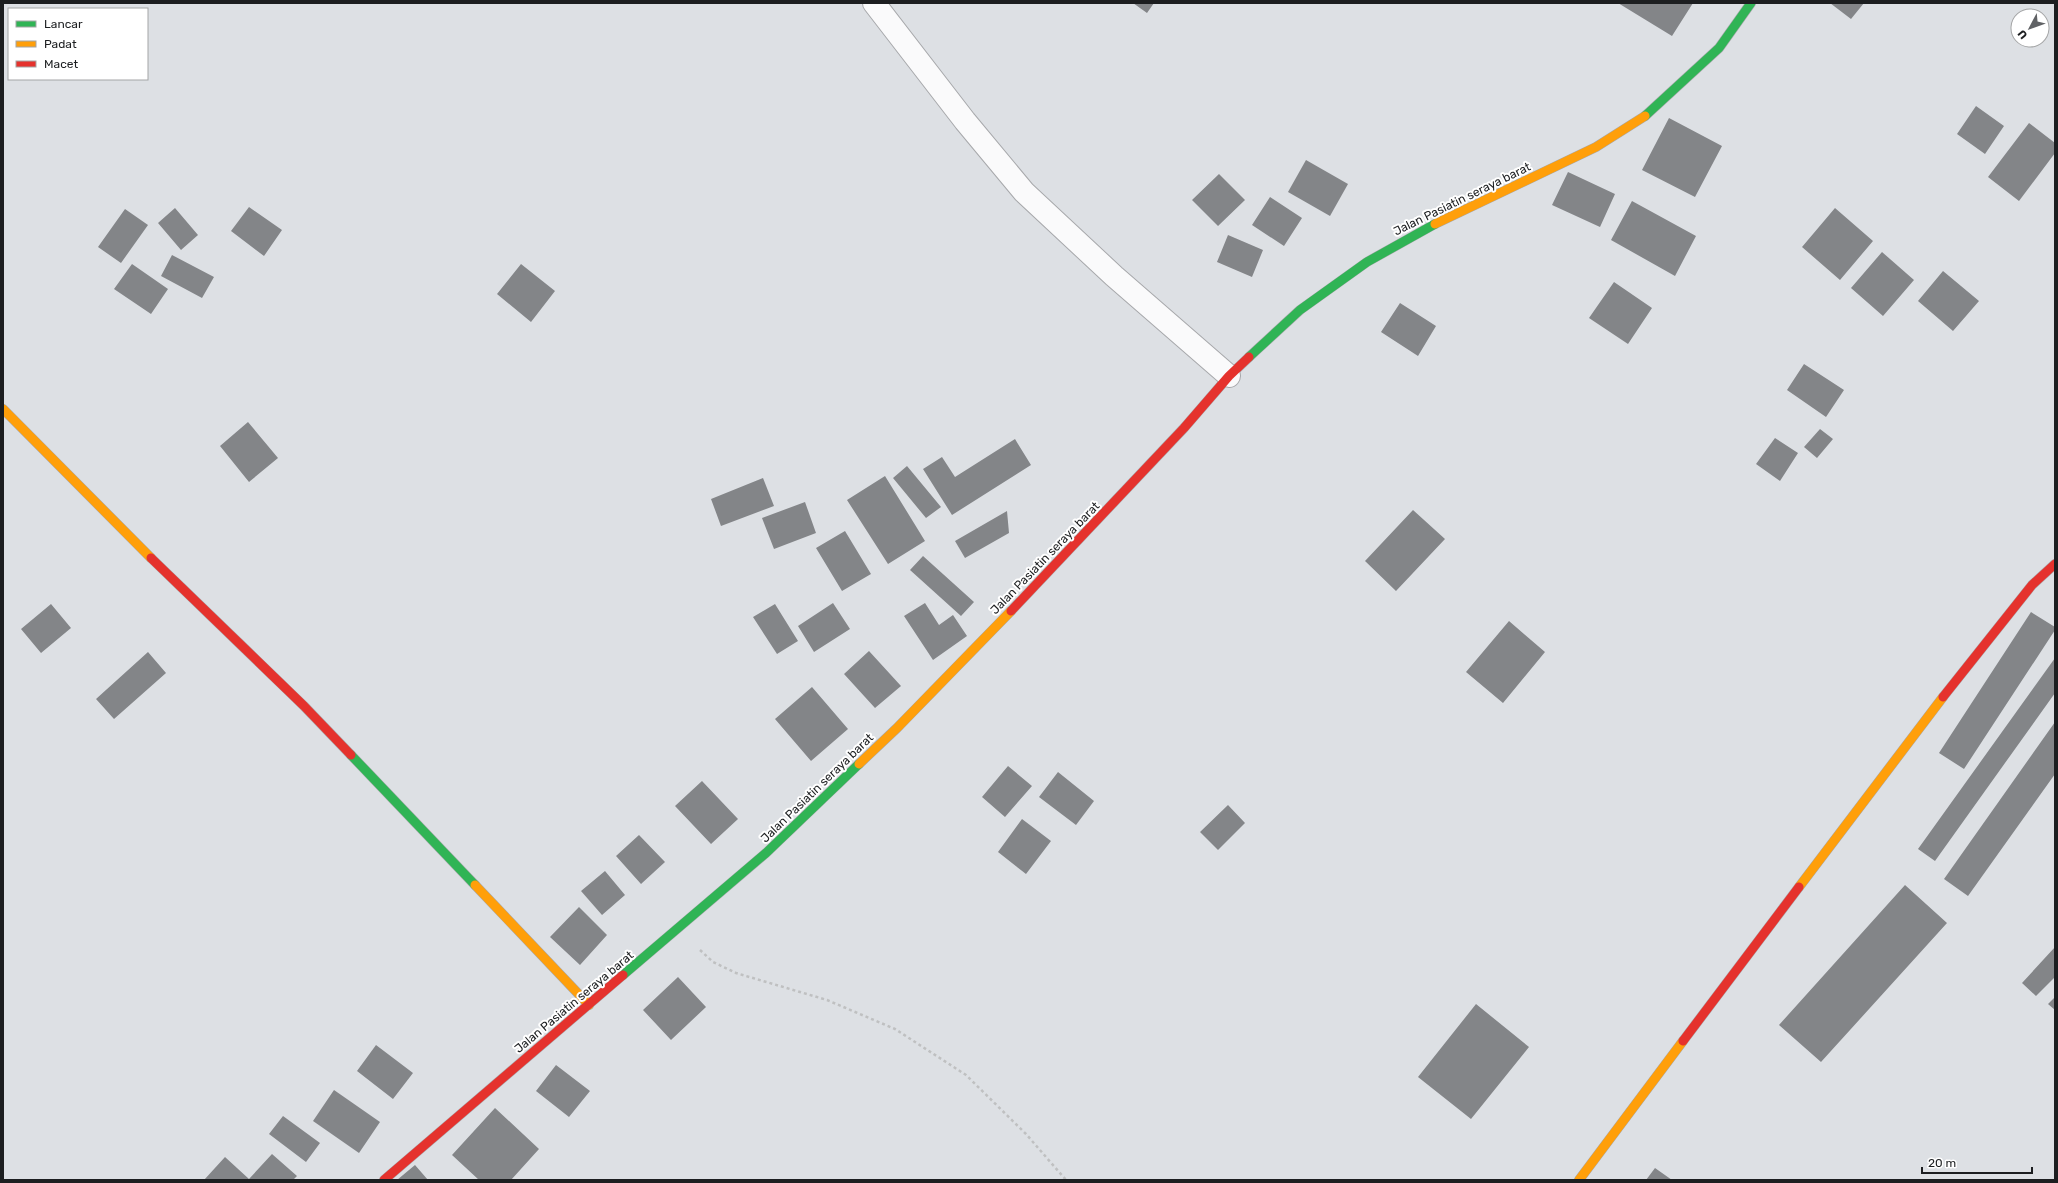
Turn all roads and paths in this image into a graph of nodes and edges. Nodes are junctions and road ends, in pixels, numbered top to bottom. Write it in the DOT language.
graph roads {
  1 [pos="874,3"];
  2 [pos="1751,3"];
  3 [pos="1228,376"];
  4 [pos="3,409"];
  5 [pos="2055,564"];
  6 [pos="680,928"];
  7 [pos="589,1005"];
  8 [pos="384,1180"];
  9 [pos="1066,1180"];
  10 [pos="1579,1180"];
  1 -- 3 [label="street"];
  2 -- 3 [label="street, Jalan Pasiatin seraya barat"];
  3 -- 6 [label="street, Jalan Pasiatin seraya barat"];
  4 -- 7 [label="street"];
  5 -- 10 [label="street"];
  6 -- 7 [label="street, Jalan Pasiatin seraya barat"];
  6 -- 9 [label="path"];
  7 -- 8 [label="street, Jalan Pasiatin seraya barat"];
}
